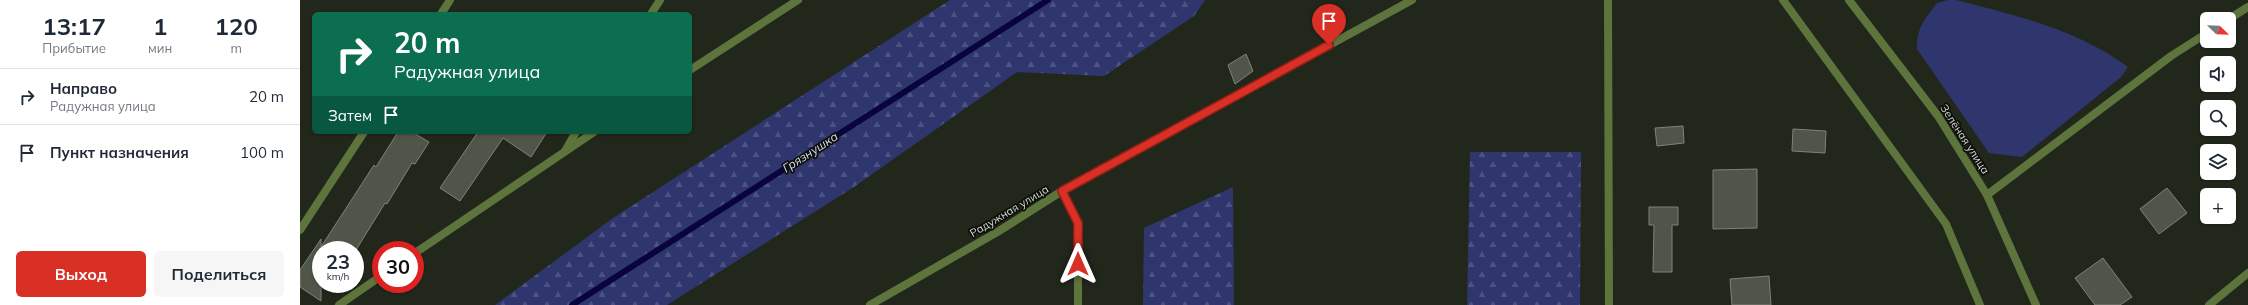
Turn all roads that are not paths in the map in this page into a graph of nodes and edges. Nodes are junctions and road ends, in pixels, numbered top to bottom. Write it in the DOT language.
graph roads {
  1 [pos="450,0"];
  2 [pos="660,0"];
  3 [pos="798,0"];
  4 [pos="1412,0"];
  5 [pos="1608,0"];
  6 [pos="1783,0"];
  7 [pos="1850,0"];
  8 [pos="2248,7"];
  9 [pos="442,12"];
  10 [pos="652,12"];
  11 [pos="2236,15"];
  12 [pos="2200,37"];
  13 [pos="692,69"];
  14 [pos="363,134"];
  15 [pos="575,134"];
  16 [pos="591,134"];
  17 [pos="565,151"];
  18 [pos="1062,191"];
  19 [pos="1987,195"];
  20 [pos="300,230"];
  21 [pos="424,247"];
  22 [pos="2248,273"];
  23 [pos="372,282"];
  24 [pos="339,305"];
  25 [pos="870,305"];
  26 [pos="1078,305"];
  27 [pos="1608,305"];
  28 [pos="1980,305"];
  29 [pos="2036,305"];
  30 [pos="2209,305"];
  1 -- 9 [label="street"];
  2 -- 10 [label="street"];
  3 -- 13 [label="street"];
  4 -- 18 [label="street, Радужная улица"];
  5 -- 27 [label="street"];
  6 -- 28 [label="street"];
  7 -- 19 [label="street, Зелёная улица"];
  8 -- 11 [label="street"];
  12 -- 19 [label="street"];
  14 -- 20 [label="street"];
  15 -- 17 [label="street"];
  16 -- 17 [label="street"];
  17 -- 21 [label="street"];
  18 -- 25 [label="street, Радужная улица"];
  18 -- 26 [label="street"];
  19 -- 29 [label="street, Зелёная улица"];
  22 -- 30 [label="street"];
  23 -- 24 [label="street"];
}
